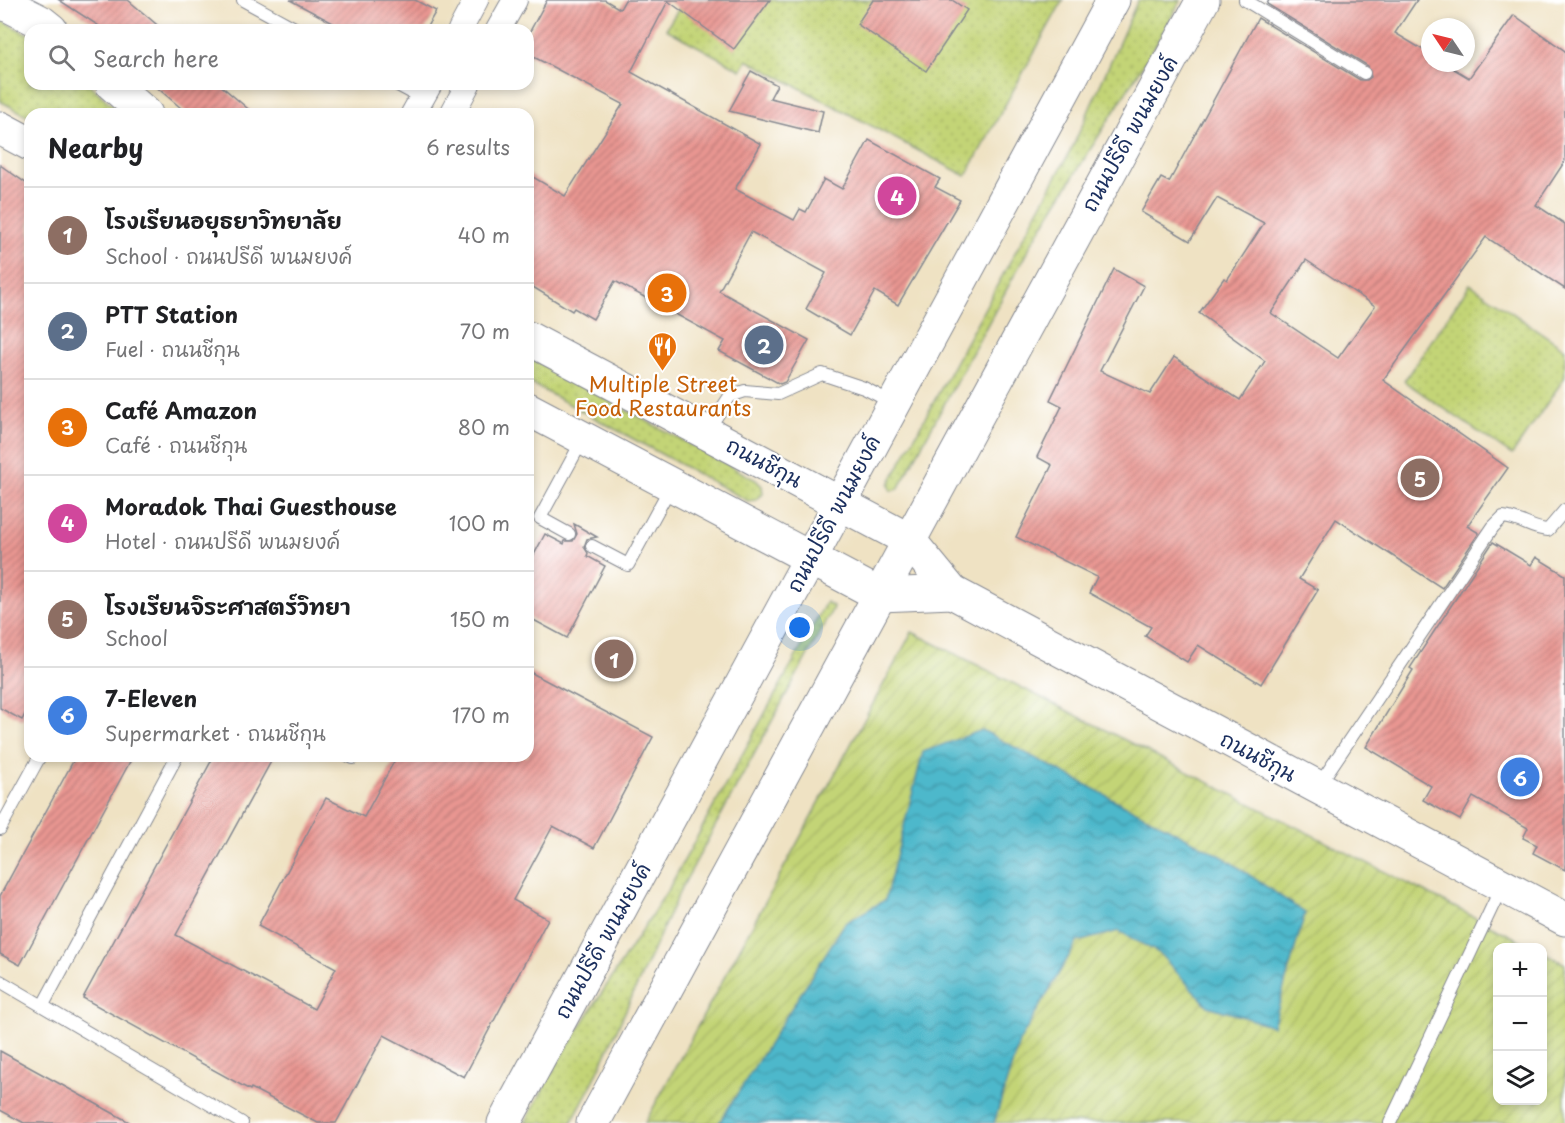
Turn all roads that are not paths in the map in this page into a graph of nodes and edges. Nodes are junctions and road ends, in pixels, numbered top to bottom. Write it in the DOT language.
graph roads {
  1 [pos="243,0"];
  2 [pos="476,0"];
  3 [pos="515,0"];
  4 [pos="1113,0"];
  5 [pos="1203,0"];
  6 [pos="1245,0"];
  7 [pos="0,1"];
  8 [pos="44,24"];
  9 [pos="286,24"];
  10 [pos="463,24"];
  11 [pos="501,24"];
  12 [pos="1364,73"];
  13 [pos="119,90"];
  14 [pos="406,90"];
  15 [pos="465,90"];
  16 [pos="422,99"];
  17 [pos="139,108"];
  18 [pos="455,108"];
  19 [pos="0,128"];
  20 [pos="24,141"];
  21 [pos="534,341"];
  22 [pos="894,403"];
  23 [pos="534,412"];
  24 [pos="706,432"];
  25 [pos="583,438"];
  26 [pos="672,485"];
  27 [pos="839,503"];
  28 [pos="1565,510"];
  29 [pos="569,534"];
  30 [pos="909,540"];
  31 [pos="592,546"];
  32 [pos="811,559"];
  33 [pos="952,592"];
  34 [pos="880,596"];
  35 [pos="37,762"];
  36 [pos="174,762"];
  37 [pos="1316,788"];
  38 [pos="0,829"];
  39 [pos="1502,886"];
  40 [pos="1565,920"];
  41 [pos="0,981"];
  42 [pos="43,1005"];
  43 [pos="243,1123"];
  44 [pos="504,1123"];
  45 [pos="593,1123"];
  46 [pos="1390,1123"];
  1 -- 9 [label="lane"];
  2 -- 10 [label="street"];
  3 -- 11 [label="street"];
  4 -- 22 [label="main road, ถนนปรีดี พนมยงค์"];
  5 -- 30 [label="main road, ถนนปรีดี พนมยงค์"];
  6 -- 12 [label="lane"];
  7 -- 8 [label="main road"];
  13 -- 17 [label="main road"];
  14 -- 16 [label="lane"];
  15 -- 18 [label="street"];
  19 -- 20 [label="main road"];
  21 -- 24 [label="main road, ถนนชีกุน"];
  22 -- 24 [label="lane"];
  22 -- 27 [label="main road, ถนนปรีดี พนมยงค์"];
  23 -- 25 [label="main road"];
  24 -- 27 [label="main road, ถนนชีกุน"];
  25 -- 26 [label="main road"];
  25 -- 29 [label="lane"];
  26 -- 31 [label="lane"];
  26 -- 32 [label="main road"];
  27 -- 30 [label="main road, ถนนชีกุน"];
  27 -- 32 [label="main road, ถนนปรีดี พนมยงค์"];
  28 -- 37 [label="lane"];
  30 -- 33 [label="main road, ถนนชีกุน"];
  30 -- 34 [label="main road, ถนนปรีดี พนมยงค์"];
  32 -- 34 [label="main road"];
  32 -- 44 [label="main road, ถนนปรีดี พนมยงค์"];
  33 -- 34 [label="main road"];
  33 -- 37 [label="main road, ถนนชีกุน"];
  34 -- 45 [label="main road, ถนนปรีดี พนมยงค์"];
  35 -- 38 [label="lane"];
  36 -- 42 [label="lane"];
  37 -- 39 [label="main road, ถนนชีกุน"];
  39 -- 40 [label="main road, ถนนชีกุน"];
  39 -- 46 [label="lane"];
  41 -- 42 [label="lane"];
  42 -- 43 [label="lane"];
}
